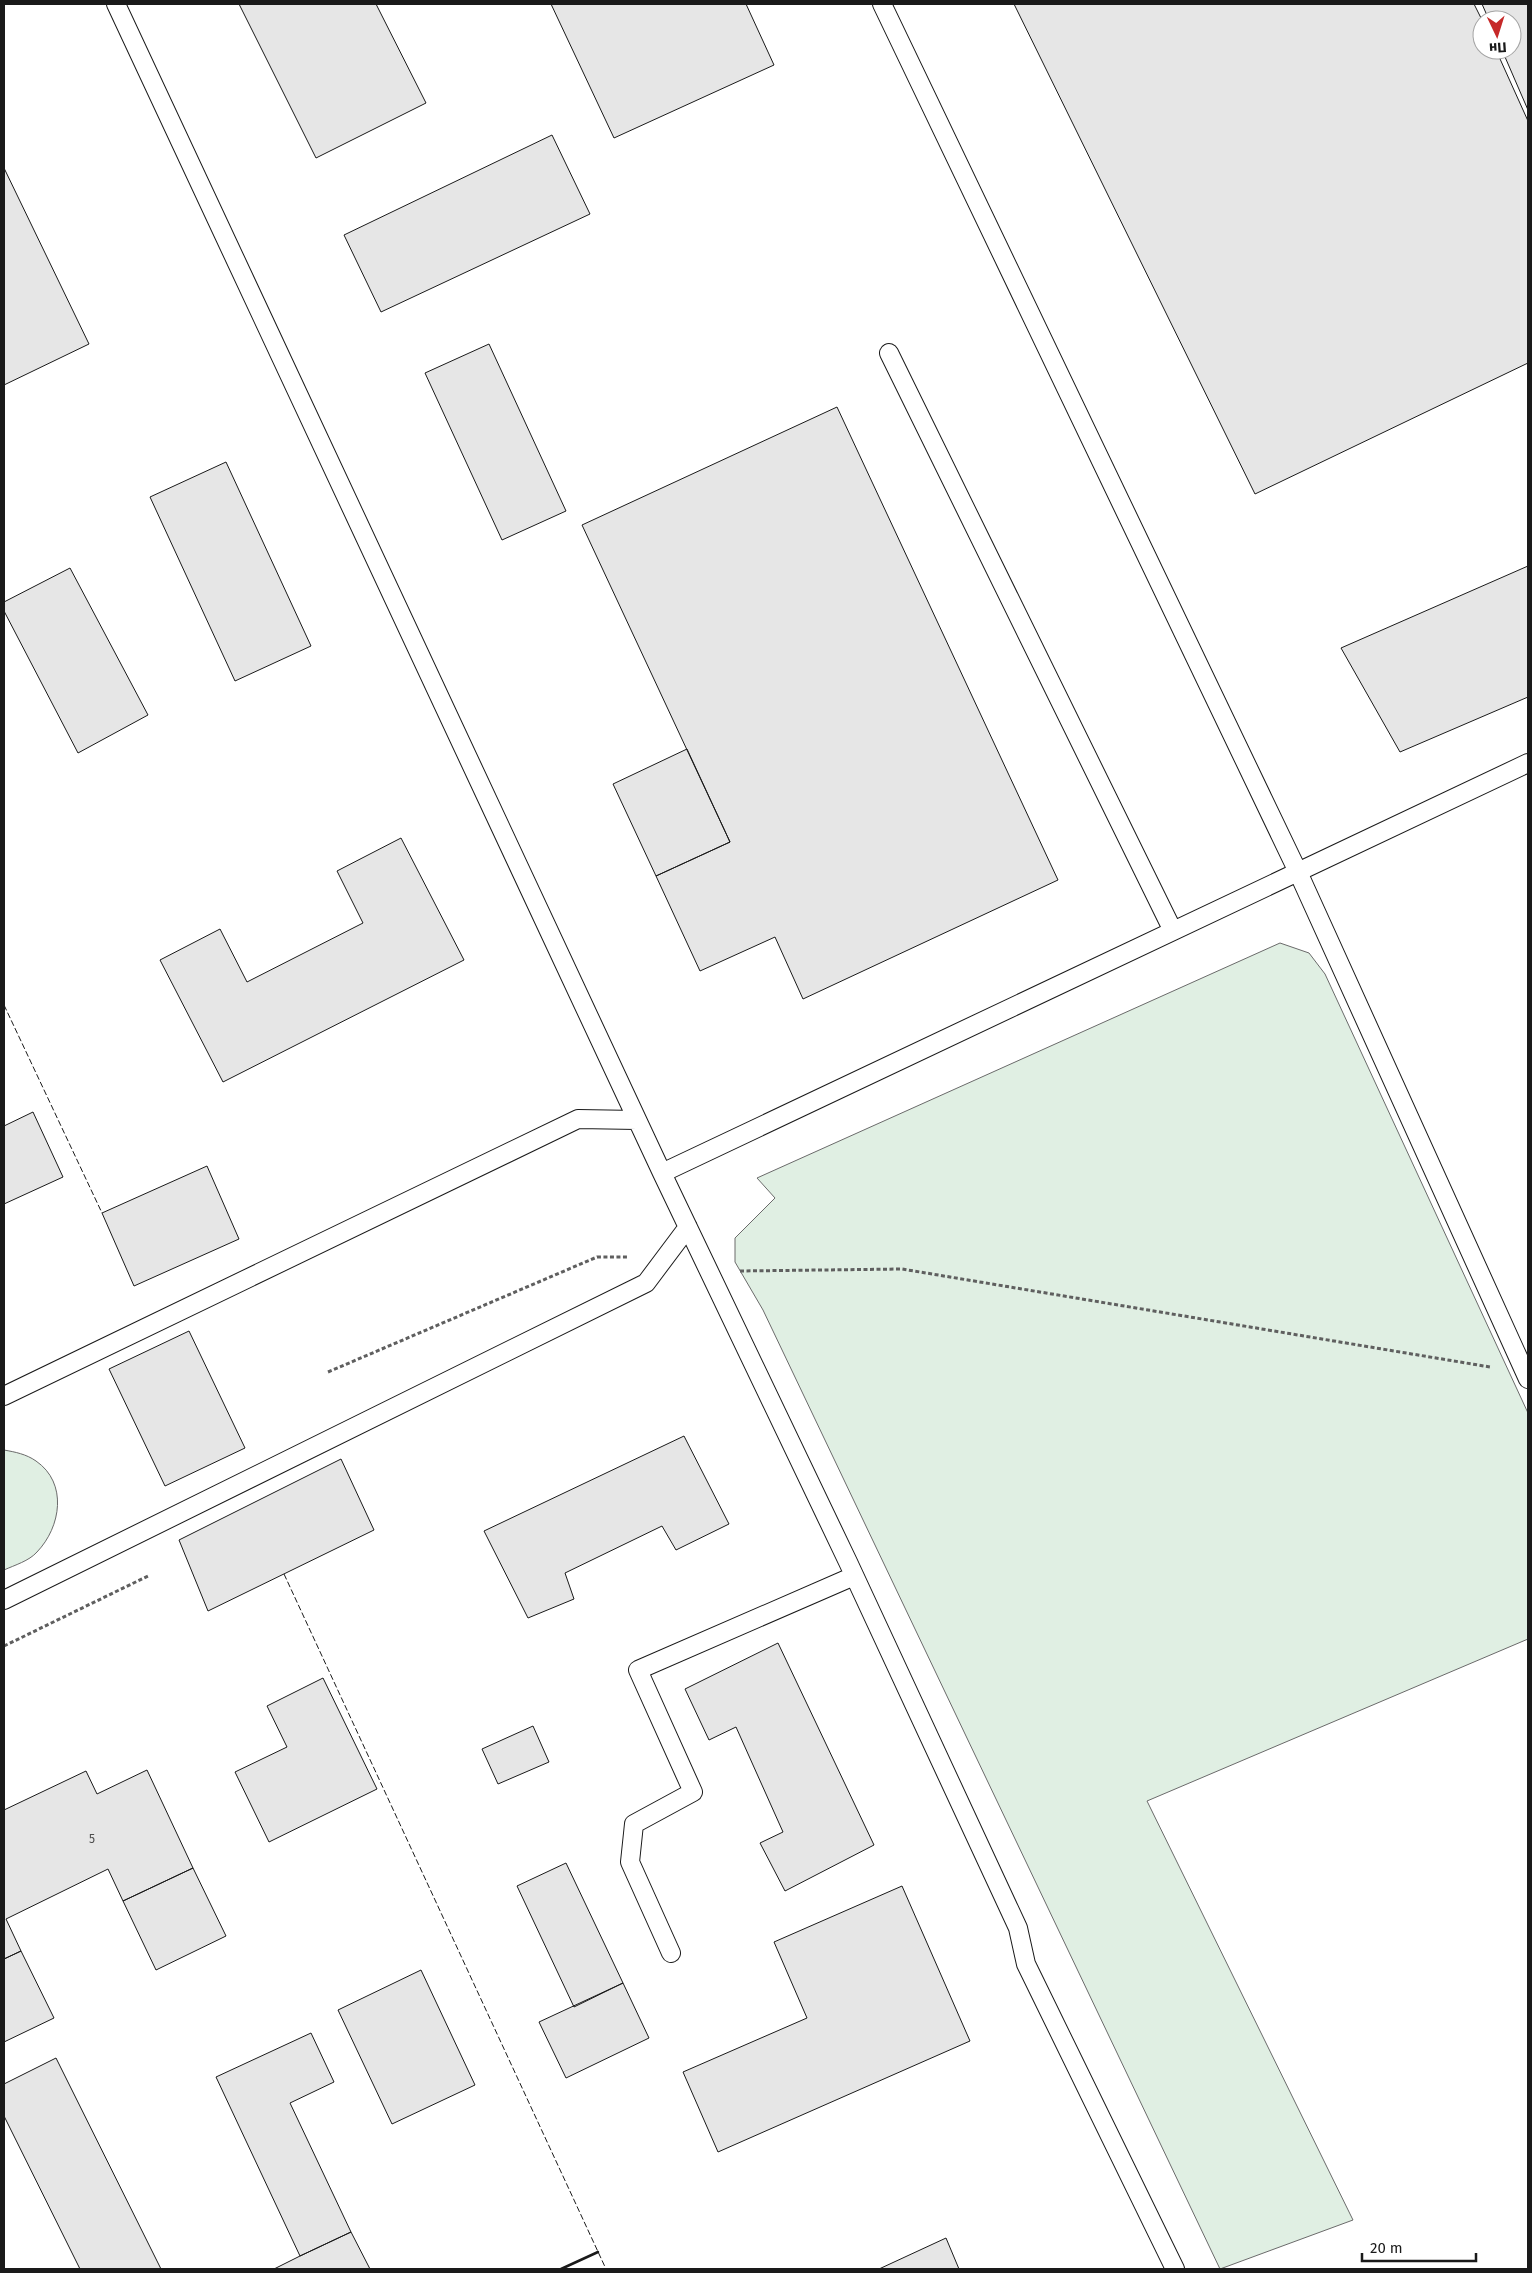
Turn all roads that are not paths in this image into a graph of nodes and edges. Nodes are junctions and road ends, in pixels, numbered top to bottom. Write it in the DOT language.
graph roads {
  1 [pos="116,4"];
  2 [pos="882,4"];
  3 [pos="889,353"];
  4 [pos="1528,763"];
  5 [pos="1298,872"];
  6 [pos="1173,932"];
  7 [pos="637,1120"];
  8 [pos="662,1173"];
  9 [pos="688,1227"];
  10 [pos="1527,1376"];
  11 [pos="4,1396"];
  12 [pos="854,1576"];
  13 [pos="4,1600"];
  14 [pos="672,1953"];
  15 [pos="1175,2269"];
  1 -- 7 [label="lane"];
  2 -- 5 [label="lane"];
  3 -- 6 [label="lane"];
  4 -- 5 [label="lane"];
  5 -- 6 [label="lane"];
  5 -- 10 [label="lane"];
  6 -- 8 [label="lane"];
  7 -- 8 [label="lane"];
  7 -- 11 [label="lane"];
  8 -- 9 [label="lane"];
  9 -- 12 [label="lane"];
  9 -- 13 [label="lane"];
  12 -- 14 [label="lane"];
  12 -- 15 [label="lane"];
}
